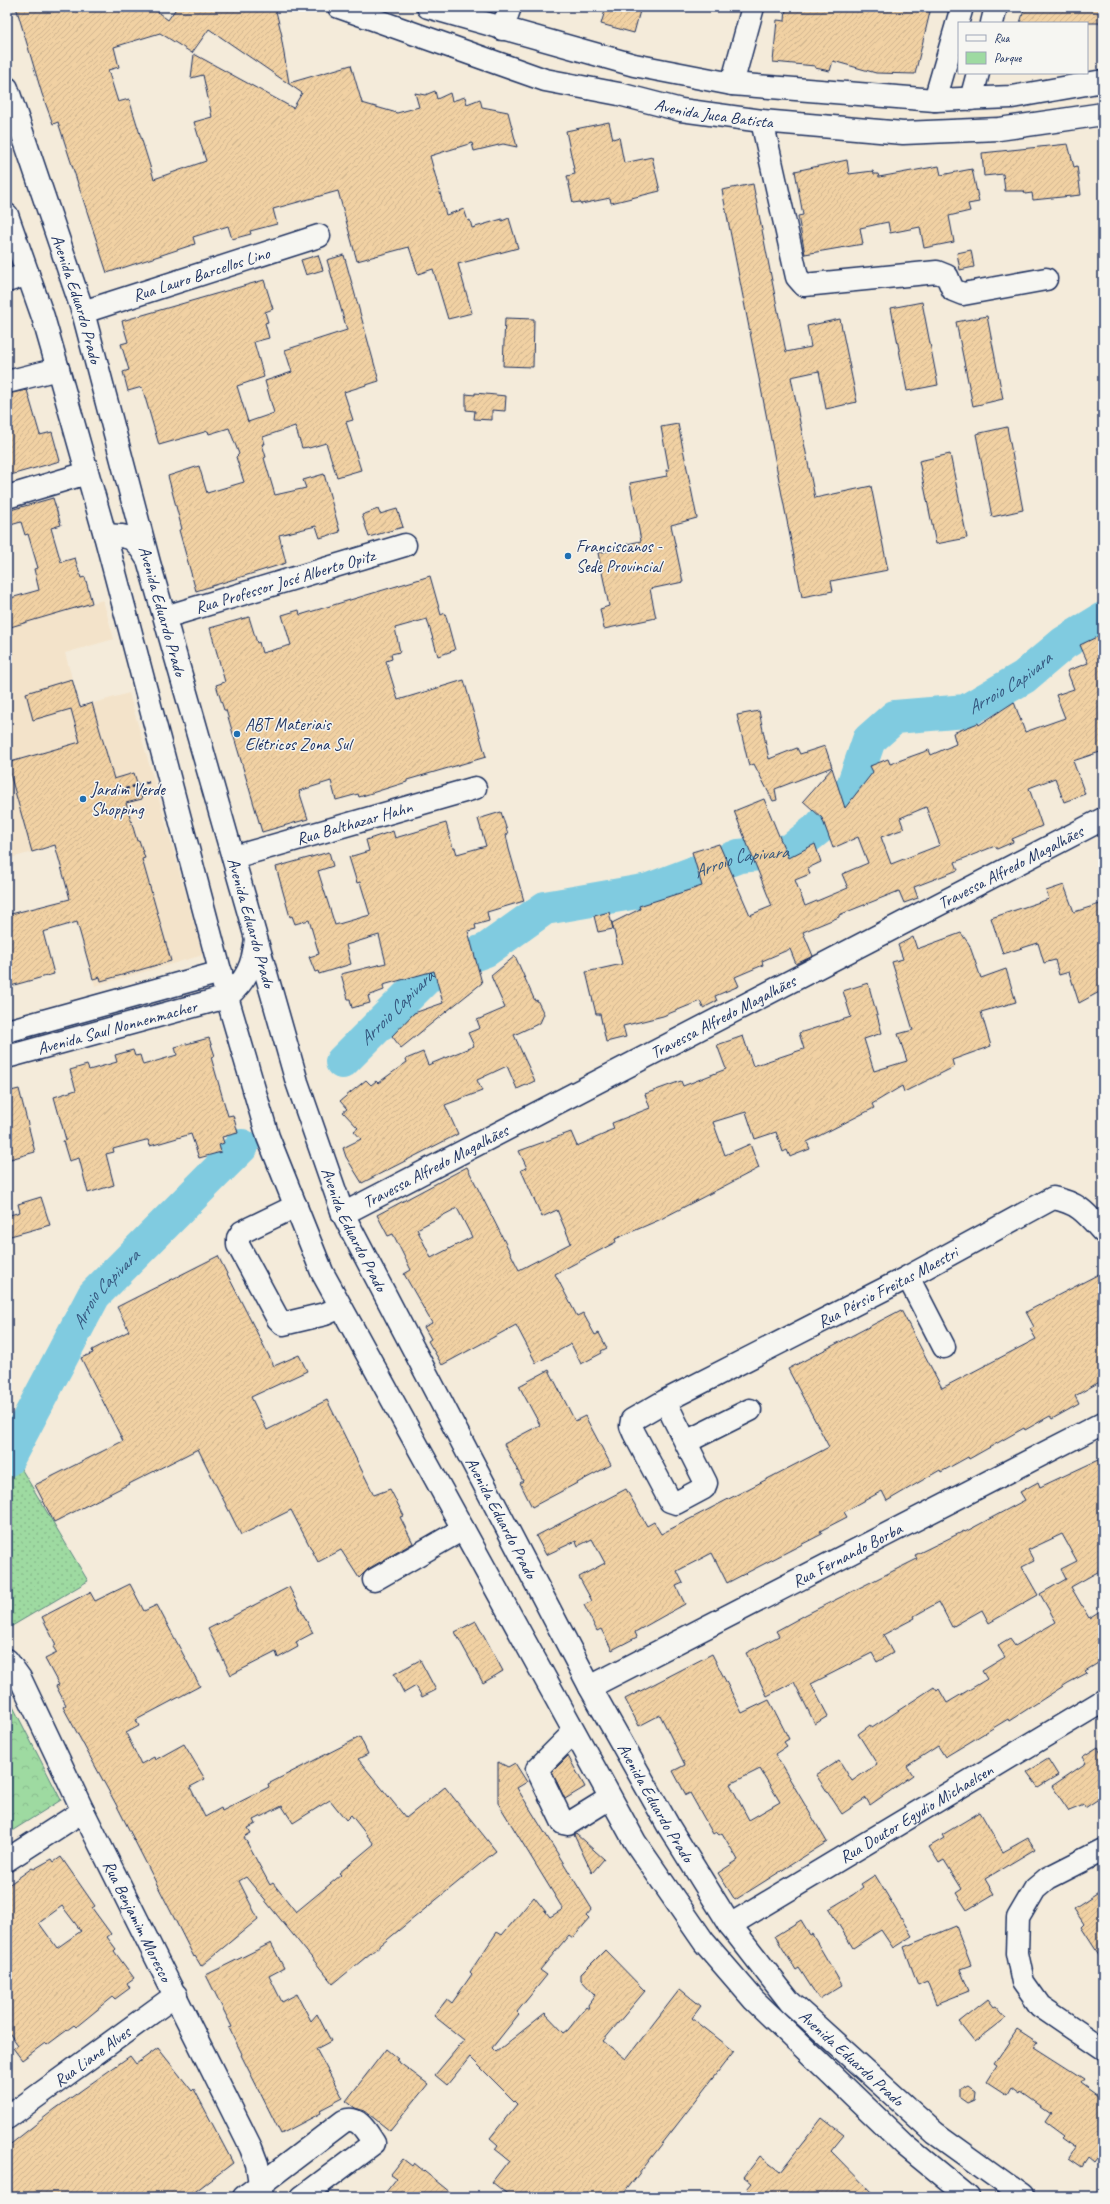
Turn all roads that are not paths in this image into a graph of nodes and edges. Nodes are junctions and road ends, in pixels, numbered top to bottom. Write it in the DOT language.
graph roads {
  1 [pos="338,7"];
  2 [pos="428,7"];
  3 [pos="510,7"];
  4 [pos="753,7"];
  5 [pos="962,7"];
  6 [pos="996,7"];
  7 [pos="992,22"];
  8 [pos="502,29"];
  9 [pos="978,74"];
  10 [pos="1103,81"];
  11 [pos="732,84"];
  12 [pos="7,88"];
  13 [pos="971,99"];
  14 [pos="935,100"];
  15 [pos="1103,114"];
  16 [pos="762,121"];
  17 [pos="7,215"];
  18 [pos="319,236"];
  19 [pos="28,274"];
  20 [pos="1046,279"];
  21 [pos="7,281"];
  22 [pos="84,312"];
  23 [pos="58,369"];
  24 [pos="7,382"];
  25 [pos="87,473"];
  26 [pos="7,497"];
  27 [pos="105,535"];
  28 [pos="405,545"];
  29 [pos="149,563"];
  30 [pos="165,617"];
  31 [pos="475,788"];
  32 [pos="1103,820"];
  33 [pos="234,857"];
  34 [pos="256,934"];
  35 [pos="221,972"];
  36 [pos="227,997"];
  37 [pos="70,1014"];
  38 [pos="16,1029"];
  39 [pos="77,1038"];
  40 [pos="31,1050"];
  41 [pos="7,1057"];
  42 [pos="296,1206"];
  43 [pos="343,1214"];
  44 [pos="1103,1232"];
  45 [pos="908,1277"];
  46 [pos="341,1307"];
  47 [pos="944,1347"];
  48 [pos="665,1401"];
  49 [pos="750,1410"];
  50 [pos="1103,1422"];
  51 [pos="686,1442"];
  52 [pos="463,1529"];
  53 [pos="374,1580"];
  54 [pos="7,1660"];
  55 [pos="590,1687"];
  56 [pos="1103,1701"];
  57 [pos="574,1732"];
  58 [pos="610,1798"];
  59 [pos="82,1811"];
  60 [pos="1103,1850"];
  61 [pos="7,1860"];
  62 [pos="730,1925"];
  63 [pos="176,1995"];
  64 [pos="1103,2049"];
  65 [pos="7,2118"];
  66 [pos="986,2170"];
  67 [pos="255,2193"];
  68 [pos="970,2196"];
  69 [pos="302,2197"];
  70 [pos="1024,2197"];
  1 -- 16 [label="main road, Avenida Juca Batista"];
  2 -- 8 [label="main road, Avenida Juca Batista"];
  3 -- 8 [label="main road"];
  4 -- 11 [label="main road"];
  5 -- 14 [label="main road"];
  6 -- 7 [label="main road"];
  8 -- 11 [label="main road, Avenida Juca Batista"];
  9 -- 13 [label="main road"];
  10 -- 13 [label="main road, Avenida Juca Batista"];
  11 -- 14 [label="main road, Avenida Juca Batista"];
  12 -- 22 [label="main road, Avenida Eduardo Prado"];
  13 -- 14 [label="main road, Avenida Juca Batista"];
  15 -- 16 [label="main road, Avenida Juca Batista"];
  16 -- 20 [label="main road"];
  17 -- 19 [label="main road, Avenida Eduardo Prado"];
  18 -- 22 [label="main road, Rua Lauro Barcellos Lino"];
  19 -- 21 [label="main road"];
  19 -- 23 [label="main road, Avenida Eduardo Prado"];
  22 -- 29 [label="main road, Avenida Eduardo Prado"];
  23 -- 24 [label="main road"];
  23 -- 25 [label="main road, Avenida Eduardo Prado"];
  25 -- 26 [label="main road"];
  25 -- 27 [label="main road, Avenida Eduardo Prado"];
  27 -- 29 [label="main road"];
  27 -- 35 [label="main road, Avenida Eduardo Prado"];
  28 -- 30 [label="main road, Rua Professor José Alberto Opitz"];
  29 -- 30 [label="main road, Avenida Eduardo Prado"];
  30 -- 33 [label="main road, Avenida Eduardo Prado"];
  31 -- 33 [label="main road, Rua Balthazar Hahn"];
  32 -- 43 [label="main road, Travessa Alfredo Magalhães"];
  33 -- 34 [label="main road, Avenida Eduardo Prado"];
  34 -- 36 [label="main road"];
  34 -- 43 [label="main road, Avenida Eduardo Prado"];
  35 -- 36 [label="main road, Avenida Eduardo Prado"];
  35 -- 37 [label="main road, Avenida Saul Nonnenmacher"];
  36 -- 39 [label="main road, Avenida Saul Nonnenmacher"];
  36 -- 42 [label="main road, Avenida Eduardo Prado"];
  37 -- 38 [label="main road, Avenida Saul Nonnenmacher"];
  37 -- 39 [label="main road"];
  38 -- 40 [label="main road"];
  39 -- 40 [label="main road, Avenida Saul Nonnenmacher"];
  40 -- 41 [label="main road, Avenida Saul Nonnenmacher"];
  42 -- 46 [label="main road, Avenida Eduardo Prado"];
  42 -- 46 [label="main road"];
  43 -- 55 [label="main road, Avenida Eduardo Prado"];
  44 -- 45 [label="main road, Rua Pérsio Freitas Maestri"];
  45 -- 47 [label="main road"];
  45 -- 48 [label="main road, Rua Pérsio Freitas Maestri"];
  46 -- 52 [label="main road, Avenida Eduardo Prado"];
  48 -- 51 [label="main road, Rua Pérsio Freitas Maestri"];
  48 -- 51 [label="main road, Rua Pérsio Freitas Maestri"];
  49 -- 51 [label="main road"];
  50 -- 55 [label="main road, Rua Fernando Borba"];
  52 -- 53 [label="main road"];
  52 -- 57 [label="main road, Avenida Eduardo Prado"];
  54 -- 59 [label="main road, Rua Benjamim Moresco"];
  55 -- 62 [label="main road, Avenida Eduardo Prado"];
  56 -- 62 [label="main road, Rua Doutor Egydio Michaelsen"];
  57 -- 58 [label="main road, Avenida Eduardo Prado"];
  57 -- 58 [label="main road"];
  58 -- 68 [label="main road, Avenida Eduardo Prado"];
  59 -- 61 [label="main road"];
  59 -- 63 [label="main road, Rua Benjamim Moresco"];
  60 -- 64 [label="main road"];
  62 -- 66 [label="main road, Avenida Eduardo Prado"];
  63 -- 65 [label="main road, Rua Liane Alves"];
  63 -- 67 [label="main road, Rua Benjamim Moresco"];
  66 -- 68 [label="main road"];
  66 -- 70 [label="main road, Avenida Eduardo Prado"];
  67 -- 69 [label="main road"];
}
